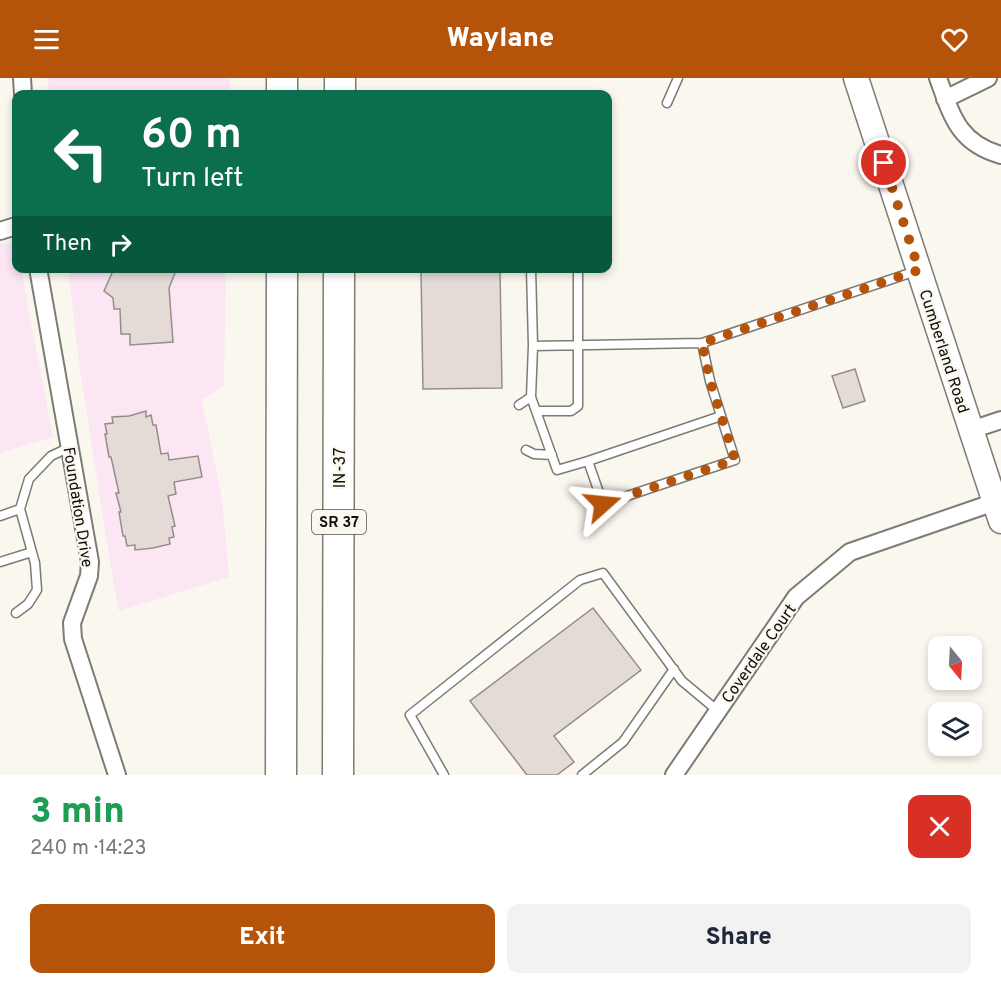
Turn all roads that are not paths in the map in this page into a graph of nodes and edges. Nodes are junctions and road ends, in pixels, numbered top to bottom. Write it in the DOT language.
graph roads {
  1 [pos="678,78"];
  2 [pos="856,78"];
  3 [pos="938,78"];
  4 [pos="988,78"];
  5 [pos="945,99"];
  6 [pos="667,103"];
  7 [pos="1001,154"];
  8 [pos="919,270"];
  9 [pos="39,273"];
  10 [pos="282,273"];
  11 [pos="339,273"];
  12 [pos="531,273"];
  13 [pos="578,273"];
  14 [pos="702,343"];
  15 [pos="579,344"];
  16 [pos="533,346"];
  17 [pos="531,397"];
  18 [pos="519,405"];
  19 [pos="536,411"];
  20 [pos="721,416"];
  21 [pos="1001,420"];
  22 [pos="972,430"];
  23 [pos="70,447"];
  24 [pos="526,450"];
  25 [pos="552,456"];
  26 [pos="588,461"];
  27 [pos="20,510"];
  28 [pos="998,511"];
  29 [pos="0,516"];
  30 [pos="32,552"];
  31 [pos="0,562"];
  32 [pos="16,614"];
  33 [pos="674,669"];
  34 [pos="718,711"];
  35 [pos="117,775"];
  36 [pos="281,775"];
  37 [pos="338,775"];
  38 [pos="444,775"];
  39 [pos="582,775"];
  40 [pos="674,775"];
  1 -- 6 [label="lane"];
  2 -- 8 [label="street, Cumberland Road"];
  3 -- 5 [label="street"];
  4 -- 5 [label="street"];
  5 -- 7 [label="street"];
  8 -- 14 [label="lane"];
  8 -- 22 [label="street, Cumberland Road"];
  9 -- 23 [label="street, Foundation Drive"];
  10 -- 36 [label="highway"];
  11 -- 37 [label="highway, IN-37 / SR 37"];
  12 -- 16 [label="lane"];
  13 -- 15 [label="lane"];
  14 -- 15 [label="lane"];
  14 -- 20 [label="lane"];
  15 -- 16 [label="lane"];
  15 -- 19 [label="lane"];
  16 -- 17 [label="lane"];
  17 -- 18 [label="lane"];
  17 -- 19 [label="lane"];
  19 -- 25 [label="lane"];
  20 -- 26 [label="lane"];
  20 -- 26 [label="lane"];
  21 -- 22 [label="street"];
  22 -- 28 [label="street, Cumberland Road"];
  23 -- 27 [label="lane"];
  23 -- 35 [label="street, Foundation Drive"];
  24 -- 25 [label="lane"];
  25 -- 26 [label="lane"];
  27 -- 29 [label="lane"];
  27 -- 30 [label="lane"];
  28 -- 34 [label="street, Coverdale Court"];
  30 -- 31 [label="lane"];
  30 -- 32 [label="lane"];
  33 -- 34 [label="lane"];
  33 -- 38 [label="lane"];
  33 -- 39 [label="lane"];
  34 -- 40 [label="street, Coverdale Court"];
}
